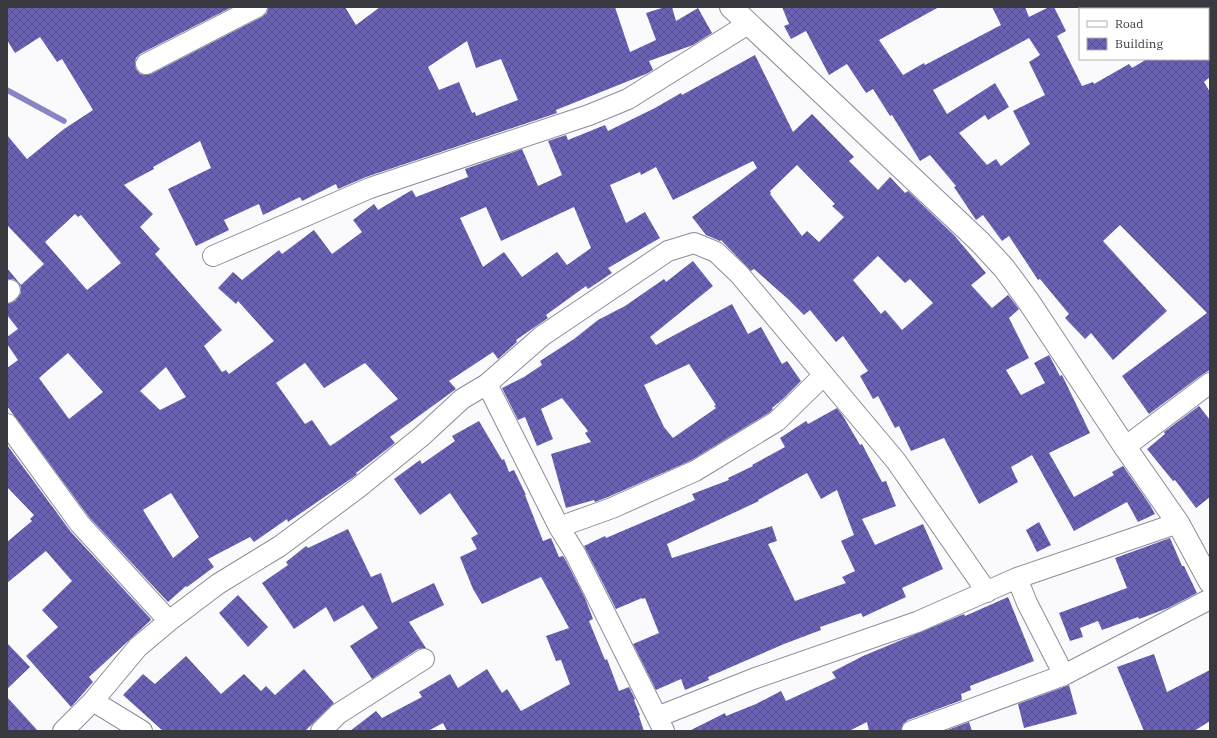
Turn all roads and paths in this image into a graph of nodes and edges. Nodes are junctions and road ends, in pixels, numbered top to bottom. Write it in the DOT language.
graph roads {
  1 [pos="257,7"];
  2 [pos="730,7"];
  3 [pos="748,24"];
  4 [pos="146,64"];
  5 [pos="213,256"];
  6 [pos="824,375"];
  7 [pos="1210,383"];
  8 [pos="487,384"];
  9 [pos="7,424"];
  10 [pos="1125,447"];
  11 [pos="1178,523"];
  12 [pos="559,527"];
  13 [pos="1017,578"];
  14 [pos="1210,582"];
  15 [pos="987,592"];
  16 [pos="1210,599"];
  17 [pos="169,621"];
  18 [pos="424,659"];
  19 [pos="1064,675"];
  20 [pos="93,701"];
  21 [pos="660,724"];
  22 [pos="63,731"];
  23 [pos="142,731"];
  24 [pos="321,731"];
  25 [pos="912,731"];
  1 -- 4 [label="street"];
  2 -- 3 [label="street"];
  3 -- 5 [label="street"];
  3 -- 10 [label="street"];
  6 -- 8 [label="street"];
  6 -- 12 [label="street"];
  6 -- 15 [label="street"];
  7 -- 10 [label="street"];
  8 -- 12 [label="street"];
  8 -- 17 [label="street"];
  9 -- 17 [label="street"];
  10 -- 11 [label="street"];
  11 -- 13 [label="street"];
  11 -- 14 [label="street"];
  12 -- 21 [label="street"];
  13 -- 15 [label="street"];
  13 -- 19 [label="street"];
  15 -- 21 [label="street"];
  16 -- 19 [label="street"];
  17 -- 20 [label="street"];
  18 -- 24 [label="street"];
  19 -- 25 [label="street"];
  20 -- 22 [label="street"];
  20 -- 23 [label="street"];
}
